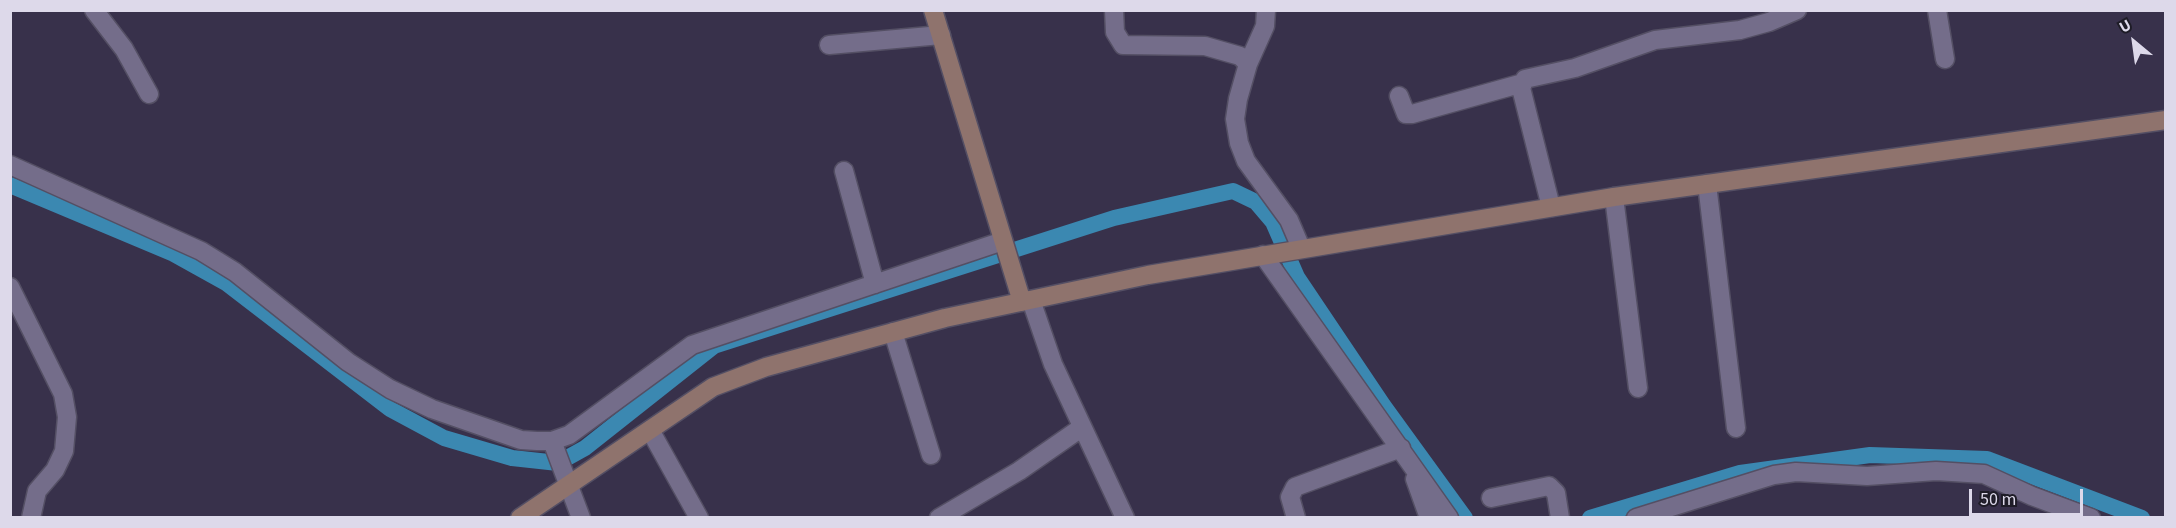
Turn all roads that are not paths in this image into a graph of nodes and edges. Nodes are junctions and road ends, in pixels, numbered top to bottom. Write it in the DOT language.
graph roads {
  1 [pos="94,10"];
  2 [pos="933,10"];
  3 [pos="1114,10"];
  4 [pos="1266,10"];
  5 [pos="1797,10"];
  6 [pos="1937,10"];
  7 [pos="941,35"];
  8 [pos="829,45"];
  9 [pos="1945,59"];
  10 [pos="1248,64"];
  11 [pos="1523,91"];
  12 [pos="149,94"];
  13 [pos="1399,96"];
  14 [pos="2166,120"];
  15 [pos="10,165"];
  16 [pos="844,171"];
  17 [pos="1707,184"];
  18 [pos="1614,197"];
  19 [pos="1551,207"];
  20 [pos="1297,249"];
  21 [pos="1007,251"];
  22 [pos="1268,254"];
  23 [pos="875,284"];
  24 [pos="10,287"];
  25 [pos="1026,301"];
  26 [pos="893,332"];
  27 [pos="1638,388"];
  28 [pos="1082,428"];
  29 [pos="1736,428"];
  30 [pos="650,430"];
  31 [pos="554,446"];
  32 [pos="1404,453"];
  33 [pos="932,455"];
  34 [pos="565,480"];
  35 [pos="1491,498"];
  36 [pos="31,518"];
  37 [pos="520,518"];
  38 [pos="580,518"];
  39 [pos="699,518"];
  40 [pos="939,518"];
  41 [pos="1125,518"];
  42 [pos="1296,518"];
  43 [pos="1429,518"];
  44 [pos="1449,518"];
  45 [pos="1560,518"];
  46 [pos="1636,518"];
  47 [pos="2091,518"];
  1 -- 12 [label="street"];
  2 -- 7 [label="main road"];
  3 -- 10 [label="street"];
  4 -- 10 [label="street"];
  5 -- 11 [label="street"];
  6 -- 9 [label="street"];
  7 -- 8 [label="street"];
  7 -- 21 [label="main road"];
  10 -- 20 [label="street"];
  11 -- 13 [label="street"];
  11 -- 19 [label="street"];
  14 -- 17 [label="main road"];
  15 -- 31 [label="street"];
  16 -- 23 [label="street"];
  17 -- 18 [label="main road"];
  17 -- 29 [label="street"];
  18 -- 19 [label="main road"];
  18 -- 27 [label="street"];
  19 -- 20 [label="main road"];
  20 -- 22 [label="main road"];
  21 -- 23 [label="street"];
  21 -- 25 [label="main road"];
  22 -- 25 [label="main road"];
  22 -- 32 [label="street"];
  23 -- 31 [label="street"];
  24 -- 36 [label="street"];
  25 -- 26 [label="main road"];
  25 -- 28 [label="street"];
  26 -- 30 [label="main road"];
  26 -- 33 [label="street"];
  28 -- 40 [label="street"];
  28 -- 41 [label="street"];
  30 -- 34 [label="main road"];
  30 -- 39 [label="street"];
  31 -- 34 [label="street"];
  32 -- 42 [label="street"];
  32 -- 43 [label="street"];
  32 -- 44 [label="street"];
  34 -- 37 [label="main road"];
  34 -- 38 [label="street"];
  35 -- 45 [label="street"];
  46 -- 47 [label="street"];
}
